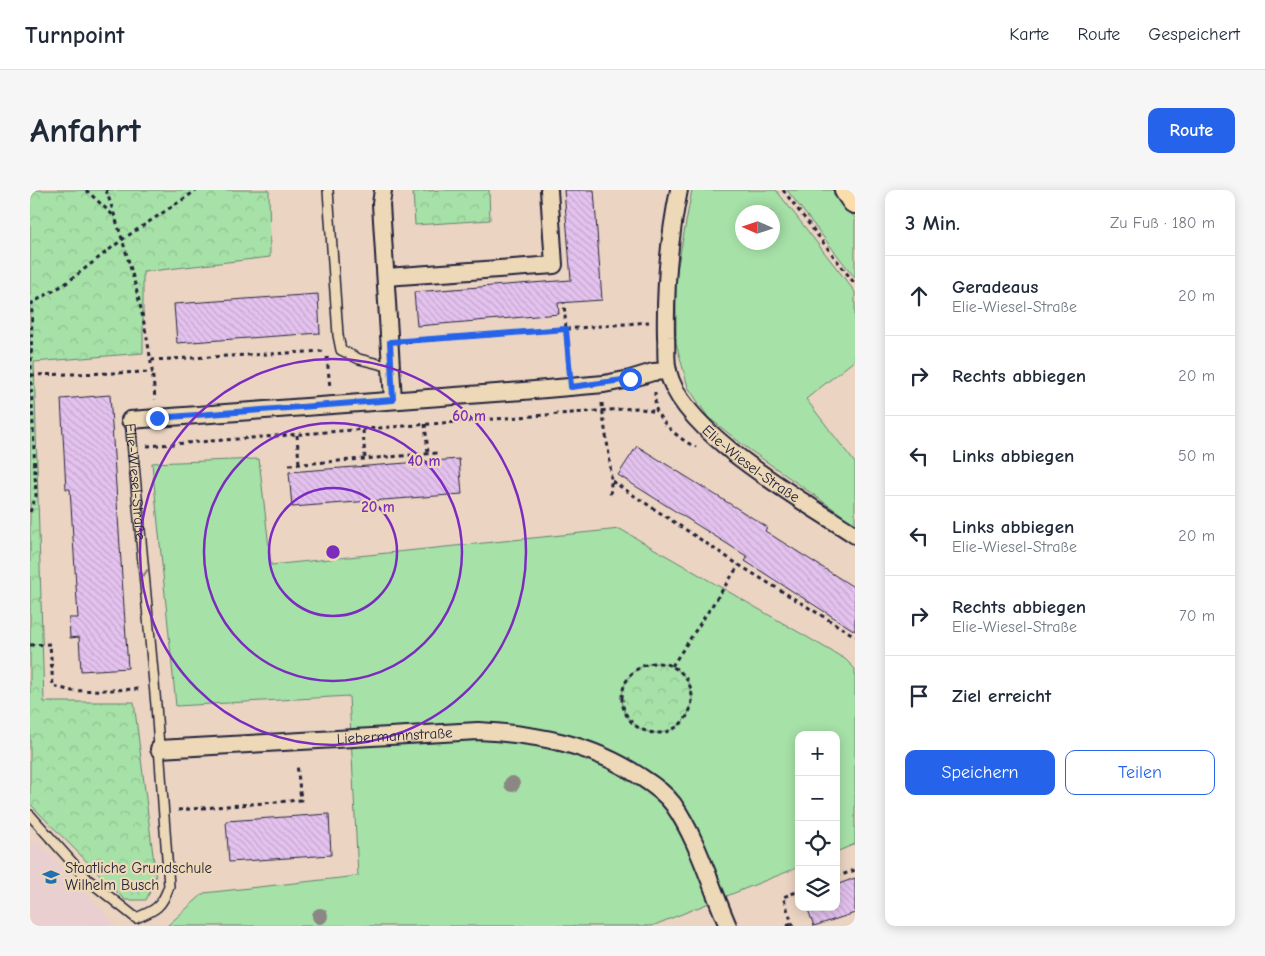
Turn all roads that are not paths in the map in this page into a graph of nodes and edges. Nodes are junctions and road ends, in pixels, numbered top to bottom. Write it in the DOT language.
graph roads {
  1 [pos="328,190"];
  2 [pos="383,190"];
  3 [pos="549,190"];
  4 [pos="679,190"];
  5 [pos="848,190"];
  6 [pos="855,200"];
  7 [pos="386,277"];
  8 [pos="391,367"];
  9 [pos="668,371"];
  10 [pos="393,400"];
  11 [pos="130,420"];
  12 [pos="855,534"];
  13 [pos="159,749"];
  14 [pos="30,815"];
  15 [pos="137,922"];
  16 [pos="728,926"];
  1 -- 8 [label="lane"];
  2 -- 7 [label="street"];
  3 -- 7 [label="street"];
  4 -- 9 [label="street, Elie-Wiesel-Straße"];
  5 -- 6 [label="main road"];
  7 -- 8 [label="street"];
  8 -- 10 [label="street"];
  9 -- 10 [label="street, Elie-Wiesel-Straße"];
  9 -- 12 [label="street, Elie-Wiesel-Straße"];
  10 -- 11 [label="street, Elie-Wiesel-Straße"];
  11 -- 13 [label="lane, Elie-Wiesel-Straße, one-way"];
  13 -- 15 [label="lane"];
  13 -- 16 [label="street, Liebermannstraße"];
  14 -- 15 [label="lane"];
}
